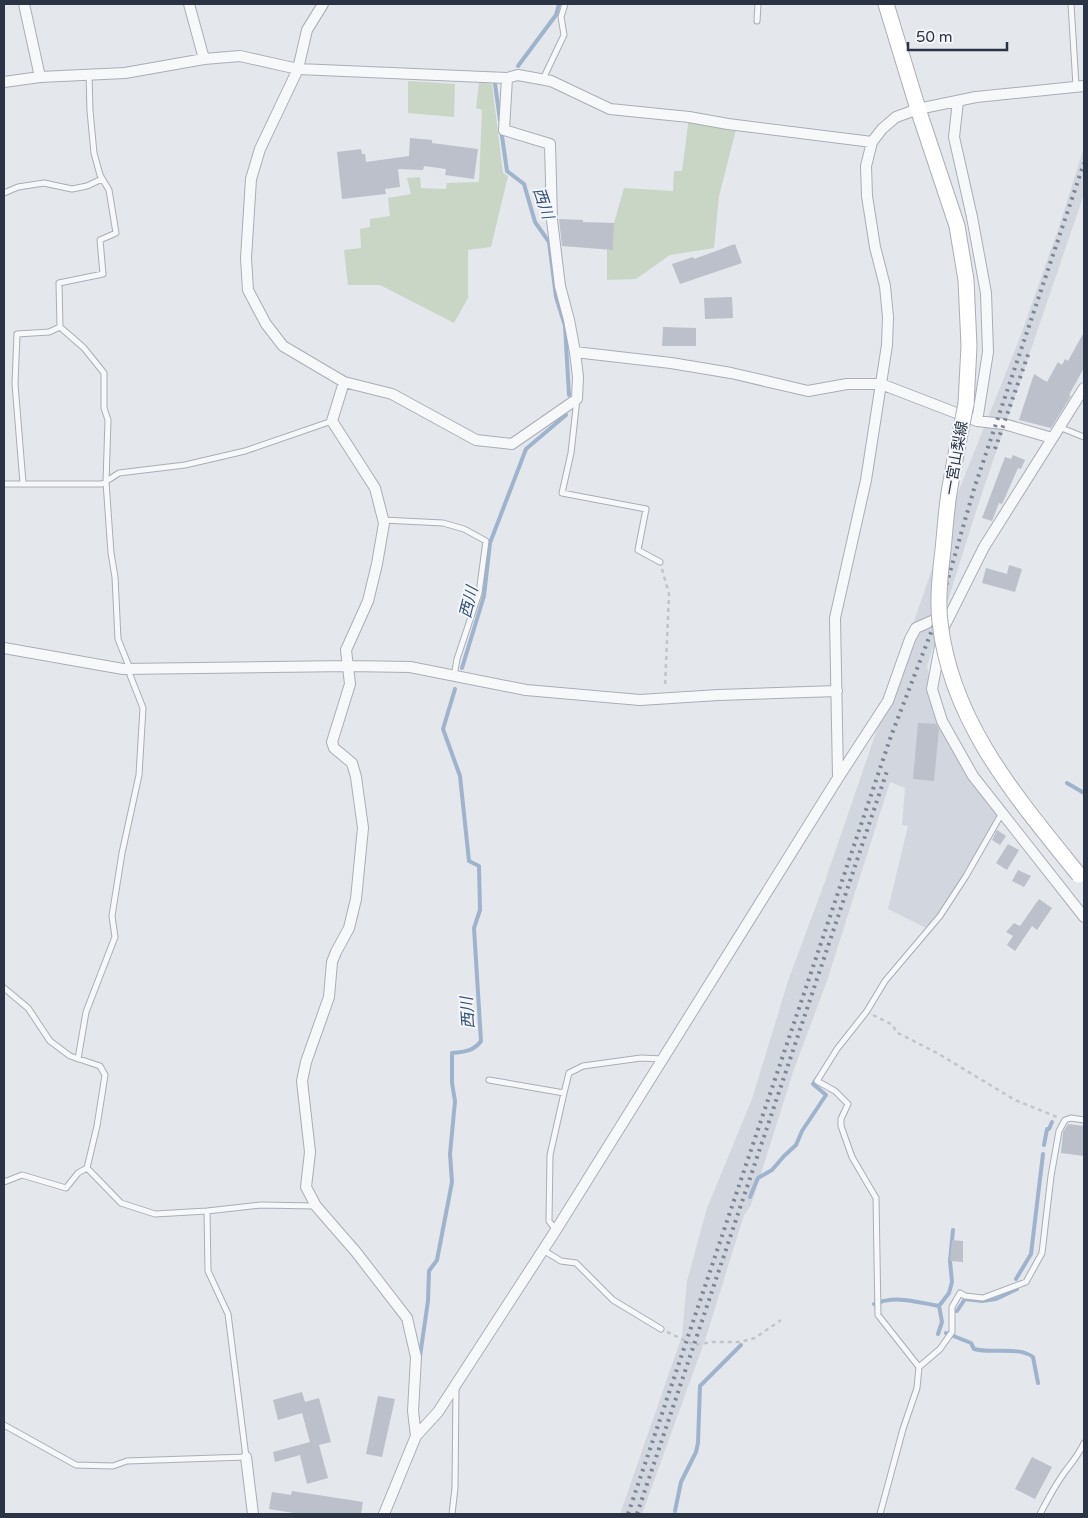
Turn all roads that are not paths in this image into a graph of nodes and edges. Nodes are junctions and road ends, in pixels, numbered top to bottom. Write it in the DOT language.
graph roads {
  1 [pos="24,4"];
  2 [pos="190,4"];
  3 [pos="323,4"];
  4 [pos="565,4"];
  5 [pos="758,4"];
  6 [pos="886,4"];
  7 [pos="1071,4"];
  8 [pos="757,21"];
  9 [pos="204,59"];
  10 [pos="298,69"];
  11 [pos="90,74"];
  12 [pos="40,77"];
  13 [pos="506,78"];
  14 [pos="543,79"];
  15 [pos="4,82"];
  16 [pos="1080,86"];
  17 [pos="958,101"];
  18 [pos="918,109"];
  19 [pos="872,142"];
  20 [pos="102,178"];
  21 [pos="4,193"];
  22 [pos="60,327"];
  23 [pos="575,352"];
  24 [pos="344,382"];
  25 [pos="881,384"];
  26 [pos="1084,388"];
  27 [pos="577,399"];
  28 [pos="332,421"];
  29 [pos="977,421"];
  30 [pos="1059,426"];
  31 [pos="1084,437"];
  32 [pos="1052,438"];
  33 [pos="106,482"];
  34 [pos="23,483"];
  35 [pos="4,484"];
  36 [pos="383,520"];
  37 [pos="660,562"];
  38 [pos="942,630"];
  39 [pos="4,648"];
  40 [pos="348,666"];
  41 [pos="130,669"];
  42 [pos="454,676"];
  43 [pos="837,691"];
  44 [pos="838,778"];
  45 [pos="1002,812"];
  46 [pos="1082,878"];
  47 [pos="1084,917"];
  48 [pos="4,988"];
  49 [pos="78,1059"];
  50 [pos="663,1059"];
  51 [pos="489,1080"];
  52 [pos="564,1093"];
  53 [pos="1084,1120"];
  54 [pos="87,1168"];
  55 [pos="4,1182"];
  56 [pos="316,1206"];
  57 [pos="207,1211"];
  58 [pos="556,1230"];
  59 [pos="543,1250"];
  60 [pos="660,1329"];
  61 [pos="919,1367"];
  62 [pos="456,1384"];
  63 [pos="4,1425"];
  64 [pos="416,1436"];
  65 [pos="1084,1443"];
  66 [pos="246,1457"];
  67 [pos="253,1514"];
  68 [pos="384,1514"];
  69 [pos="452,1514"];
  70 [pos="880,1514"];
  71 [pos="1040,1514"];
  1 -- 12 [label="street"];
  2 -- 9 [label="street"];
  3 -- 10 [label="street"];
  4 -- 14 [label="lane"];
  5 -- 8 [label="lane"];
  6 -- 18 [label="main road, 一宮山梨線"];
  7 -- 16 [label="lane"];
  9 -- 10 [label="street"];
  9 -- 11 [label="street"];
  10 -- 13 [label="street"];
  10 -- 24 [label="street"];
  11 -- 12 [label="street"];
  11 -- 20 [label="lane"];
  12 -- 15 [label="street"];
  13 -- 14 [label="street"];
  13 -- 23 [label="street"];
  14 -- 19 [label="street"];
  16 -- 17 [label="street"];
  17 -- 18 [label="street"];
  17 -- 29 [label="street"];
  18 -- 19 [label="street"];
  18 -- 46 [label="main road, 一宮山梨線, bridge"];
  19 -- 25 [label="street"];
  20 -- 21 [label="lane"];
  20 -- 22 [label="lane"];
  22 -- 33 [label="lane"];
  22 -- 34 [label="lane"];
  23 -- 25 [label="street"];
  23 -- 27 [label="street"];
  24 -- 27 [label="street"];
  24 -- 28 [label="street"];
  25 -- 29 [label="street"];
  25 -- 43 [label="street"];
  26 -- 30 [label="street"];
  27 -- 37 [label="lane"];
  28 -- 33 [label="lane"];
  28 -- 36 [label="street"];
  29 -- 32 [label="street"];
  30 -- 31 [label="lane"];
  30 -- 32 [label="street"];
  32 -- 38 [label="street"];
  33 -- 34 [label="lane"];
  33 -- 41 [label="lane"];
  34 -- 35 [label="lane"];
  36 -- 40 [label="street"];
  36 -- 42 [label="lane"];
  38 -- 44 [label="street"];
  38 -- 45 [label="street"];
  39 -- 41 [label="street"];
  40 -- 41 [label="street"];
  40 -- 42 [label="street"];
  40 -- 56 [label="street"];
  41 -- 49 [label="lane"];
  42 -- 43 [label="street"];
  43 -- 44 [label="street"];
  44 -- 50 [label="street"];
  45 -- 47 [label="street"];
  45 -- 61 [label="lane"];
  48 -- 49 [label="lane"];
  49 -- 54 [label="lane"];
  50 -- 52 [label="lane"];
  50 -- 58 [label="street"];
  51 -- 52 [label="lane"];
  52 -- 58 [label="lane"];
  53 -- 61 [label="lane"];
  54 -- 55 [label="lane"];
  54 -- 57 [label="lane"];
  56 -- 57 [label="lane"];
  56 -- 64 [label="street"];
  57 -- 66 [label="lane"];
  58 -- 59 [label="street"];
  59 -- 60 [label="lane"];
  59 -- 62 [label="street"];
  61 -- 70 [label="lane"];
  62 -- 64 [label="street"];
  62 -- 69 [label="lane"];
  63 -- 66 [label="lane"];
  64 -- 68 [label="street"];
  65 -- 71 [label="lane"];
  66 -- 67 [label="street"];
}
